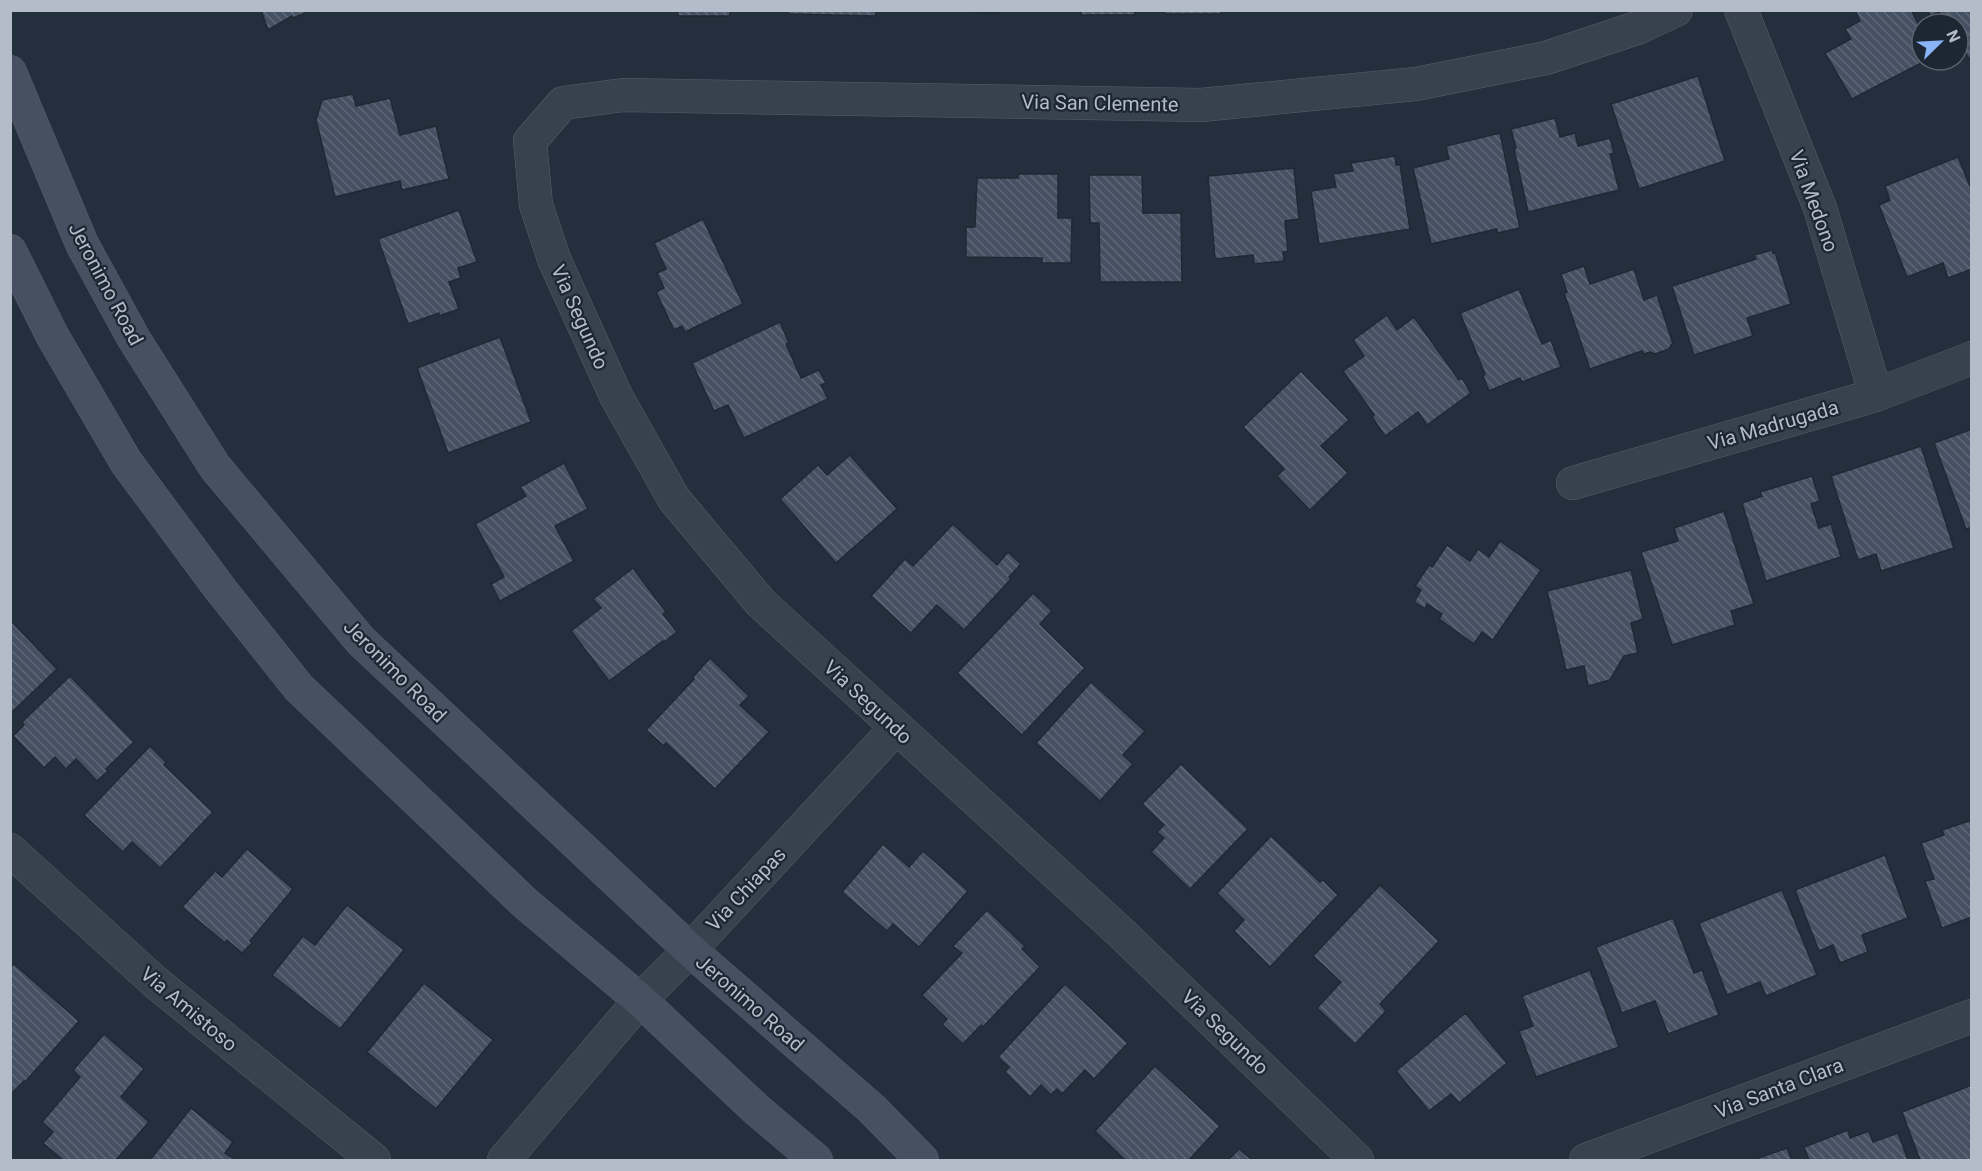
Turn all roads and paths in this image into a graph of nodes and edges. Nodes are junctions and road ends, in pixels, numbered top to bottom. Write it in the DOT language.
graph roads {
  1 [pos="1676,10"];
  2 [pos="1741,10"];
  3 [pos="10,72"];
  4 [pos="530,141"];
  5 [pos="10,251"];
  6 [pos="1971,358"];
  7 [pos="1876,395"];
  8 [pos="1573,483"];
  9 [pos="896,728"];
  10 [pos="10,850"];
  11 [pos="690,950"];
  12 [pos="640,1000"];
  13 [pos="1971,1016"];
  14 [pos="374,1161"];
  15 [pos="504,1161"];
  16 [pos="816,1161"];
  17 [pos="922,1161"];
  18 [pos="1357,1161"];
  19 [pos="1586,1161"];
  1 -- 4 [label="street, Via San Clemente"];
  2 -- 7 [label="street, Via Medono"];
  3 -- 11 [label="main road, Jeronimo Road"];
  4 -- 9 [label="street, Via Segundo"];
  5 -- 12 [label="main road"];
  6 -- 7 [label="street, Via Madrugada"];
  7 -- 8 [label="street, Via Madrugada"];
  9 -- 11 [label="street, Via Chiapas"];
  9 -- 18 [label="street, Via Segundo"];
  10 -- 14 [label="street, Via Amistoso"];
  11 -- 12 [label="street, Via Chiapas"];
  11 -- 17 [label="main road, Jeronimo Road"];
  12 -- 15 [label="street, Via Chiapas"];
  12 -- 16 [label="main road"];
  13 -- 19 [label="street, Via Santa Clara"];
}
